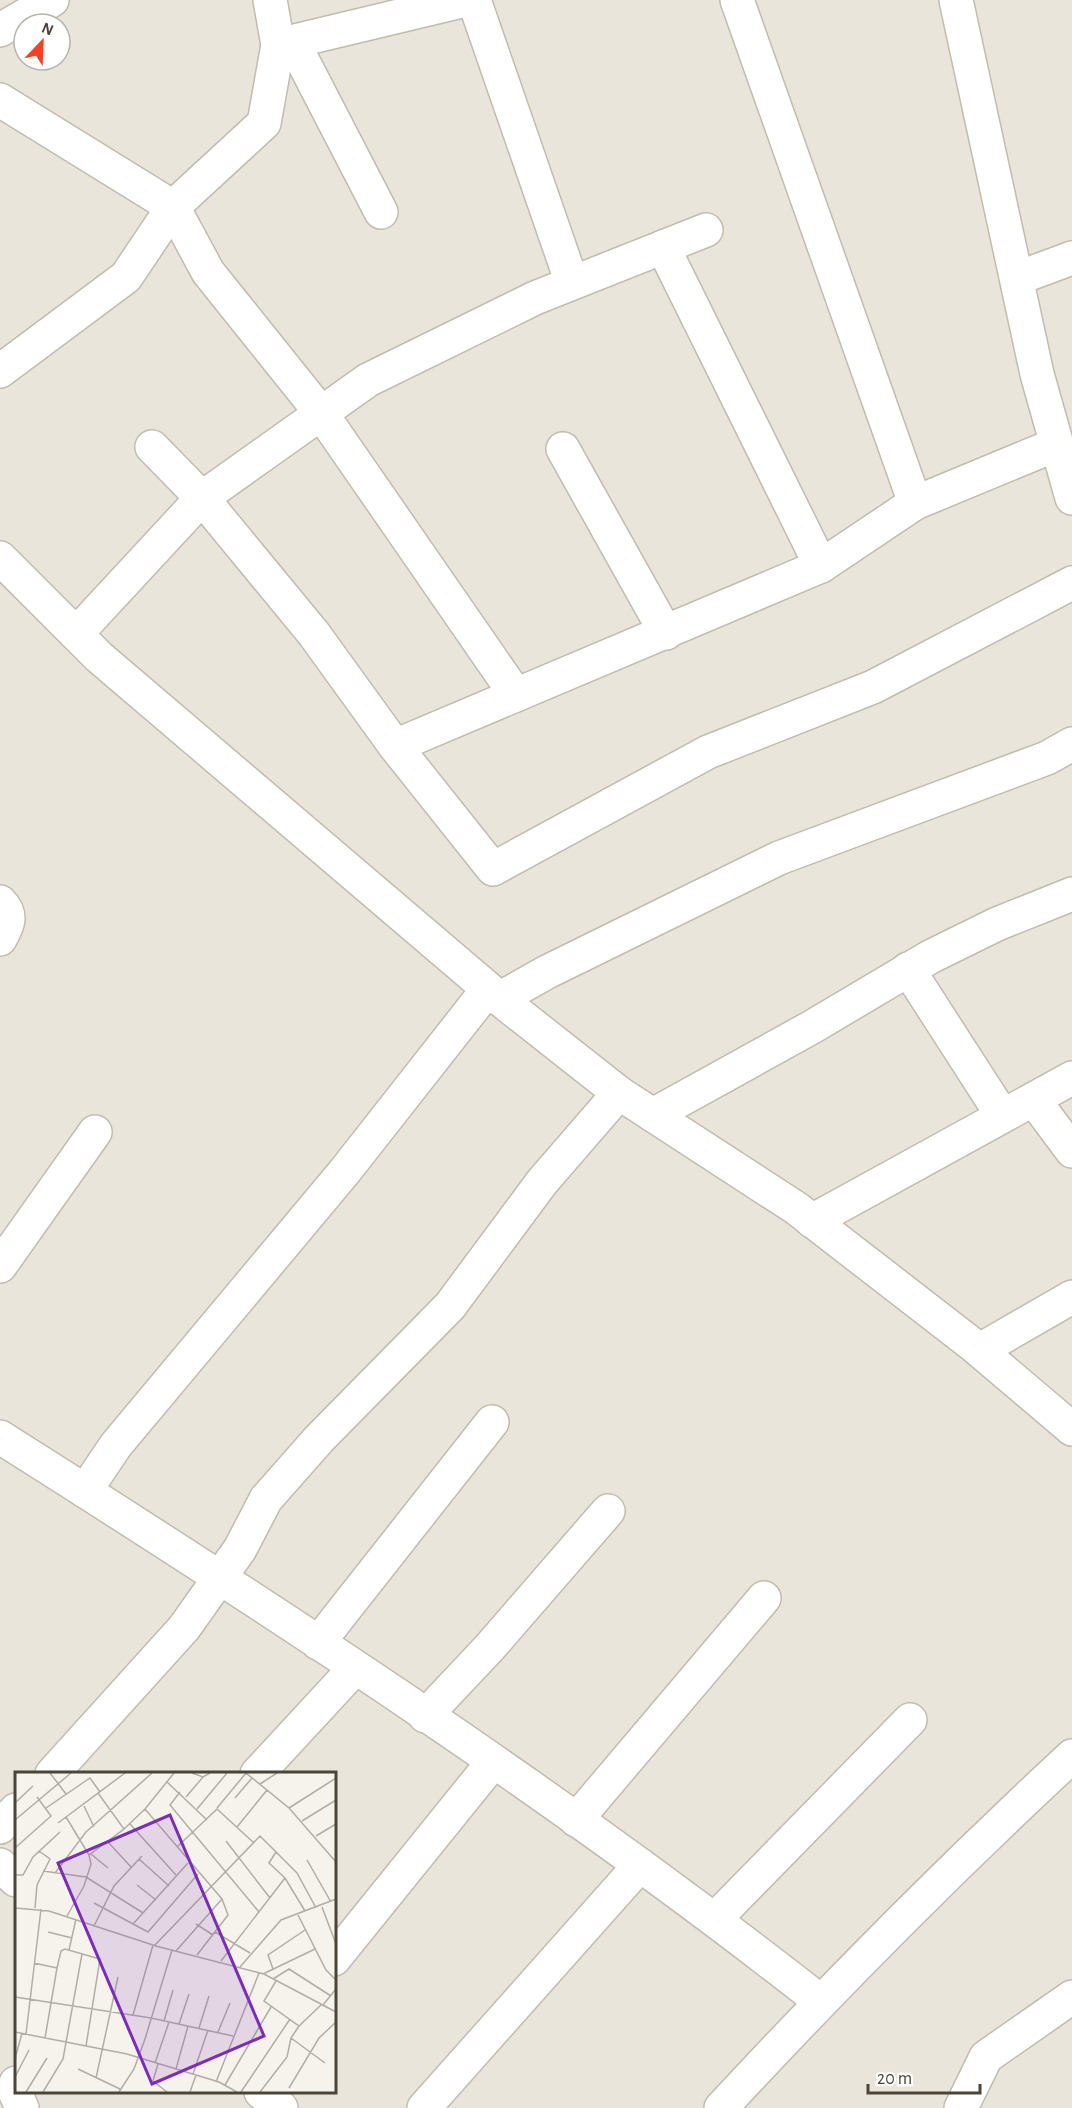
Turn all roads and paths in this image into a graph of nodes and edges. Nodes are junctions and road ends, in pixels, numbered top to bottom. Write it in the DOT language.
graph roads {
  1 [pos="52,0"];
  2 [pos="270,0"];
  3 [pos="466,0"];
  4 [pos="474,0"];
  5 [pos="737,0"];
  6 [pos="956,0"];
  7 [pos="0,30"];
  8 [pos="285,44"];
  9 [pos="0,100"];
  10 [pos="173,207"];
  11 [pos="381,212"];
  12 [pos="706,230"];
  13 [pos="663,247"];
  14 [pos="1072,258"];
  15 [pos="1018,278"];
  16 [pos="572,283"];
  17 [pos="0,371"];
  18 [pos="321,413"];
  19 [pos="1055,445"];
  20 [pos="152,447"];
  21 [pos="563,449"];
  22 [pos="202,498"];
  23 [pos="1072,498"];
  24 [pos="915,503"];
  25 [pos="0,558"];
  26 [pos="821,566"];
  27 [pos="1072,583"];
  28 [pos="666,633"];
  29 [pos="76,634"];
  30 [pos="516,695"];
  31 [pos="1072,744"];
  32 [pos="394,746"];
  33 [pos="1072,894"];
  34 [pos="0,902"];
  35 [pos="0,939"];
  36 [pos="908,969"];
  37 [pos="494,994"];
  38 [pos="1072,1078"];
  39 [pos="619,1093"];
  40 [pos="1034,1100"];
  41 [pos="653,1115"];
  42 [pos="1002,1115"];
  43 [pos="95,1132"];
  44 [pos="1072,1151"];
  45 [pos="812,1221"];
  46 [pos="0,1266"];
  47 [pos="1072,1297"];
  48 [pos="980,1350"];
  49 [pos="492,1422"];
  50 [pos="1072,1429"];
  51 [pos="0,1437"];
  52 [pos="85,1491"];
  53 [pos="608,1511"];
  54 [pos="220,1577"];
  55 [pos="764,1598"];
  56 [pos="318,1643"];
  57 [pos="355,1668"];
  58 [pos="425,1716"];
  59 [pos="910,1720"];
  60 [pos="1072,1756"];
  61 [pos="493,1762"];
  62 [pos="53,1772"];
  63 [pos="258,1772"];
  64 [pos="15,1811"];
  65 [pos="576,1820"];
  66 [pos="0,1827"];
  67 [pos="640,1864"];
  68 [pos="0,1865"];
  69 [pos="15,1879"];
  70 [pos="715,1919"];
  71 [pos="336,1957"];
  72 [pos="1072,1998"];
  73 [pos="820,2001"];
  74 [pos="15,2093"];
  75 [pos="263,2093"];
  76 [pos="22,2108"];
  77 [pos="281,2108"];
  78 [pos="424,2108"];
  79 [pos="721,2108"];
  80 [pos="961,2108"];
  1 -- 7 [label="street"];
  2 -- 8 [label="street"];
  3 -- 8 [label="street"];
  4 -- 16 [label="street"];
  5 -- 24 [label="street"];
  6 -- 15 [label="street"];
  8 -- 10 [label="street"];
  8 -- 11 [label="street"];
  9 -- 10 [label="street"];
  10 -- 17 [label="street"];
  10 -- 18 [label="street"];
  12 -- 13 [label="street"];
  13 -- 16 [label="street"];
  13 -- 26 [label="street"];
  14 -- 15 [label="street"];
  15 -- 19 [label="street"];
  16 -- 18 [label="street"];
  18 -- 22 [label="street"];
  18 -- 30 [label="street"];
  19 -- 23 [label="street"];
  19 -- 24 [label="street"];
  20 -- 22 [label="street"];
  21 -- 28 [label="street"];
  22 -- 29 [label="street"];
  22 -- 32 [label="street"];
  24 -- 26 [label="street"];
  25 -- 29 [label="street"];
  26 -- 28 [label="street"];
  27 -- 32 [label="street"];
  28 -- 30 [label="street"];
  29 -- 37 [label="street"];
  30 -- 32 [label="street"];
  31 -- 37 [label="street"];
  33 -- 36 [label="street"];
  34 -- 35 [label="street"];
  36 -- 41 [label="street"];
  36 -- 42 [label="street"];
  37 -- 39 [label="street"];
  37 -- 52 [label="street"];
  38 -- 40 [label="street"];
  39 -- 41 [label="street"];
  39 -- 54 [label="street"];
  40 -- 42 [label="street"];
  40 -- 44 [label="street"];
  41 -- 45 [label="street"];
  42 -- 45 [label="street"];
  43 -- 46 [label="street"];
  45 -- 48 [label="street"];
  47 -- 48 [label="street"];
  48 -- 50 [label="street"];
  49 -- 56 [label="street"];
  51 -- 52 [label="street"];
  52 -- 54 [label="street"];
  53 -- 58 [label="street"];
  54 -- 56 [label="street"];
  54 -- 62 [label="street"];
  55 -- 65 [label="street"];
  56 -- 57 [label="street"];
  57 -- 58 [label="street"];
  57 -- 63 [label="street"];
  58 -- 61 [label="street"];
  59 -- 70 [label="street"];
  60 -- 73 [label="street"];
  61 -- 65 [label="street"];
  61 -- 71 [label="street"];
  64 -- 66 [label="street"];
  65 -- 67 [label="street"];
  67 -- 70 [label="street"];
  67 -- 78 [label="street"];
  68 -- 69 [label="street"];
  70 -- 73 [label="street"];
  72 -- 80 [label="street"];
  73 -- 79 [label="street"];
  74 -- 76 [label="street"];
  75 -- 77 [label="street"];
}
